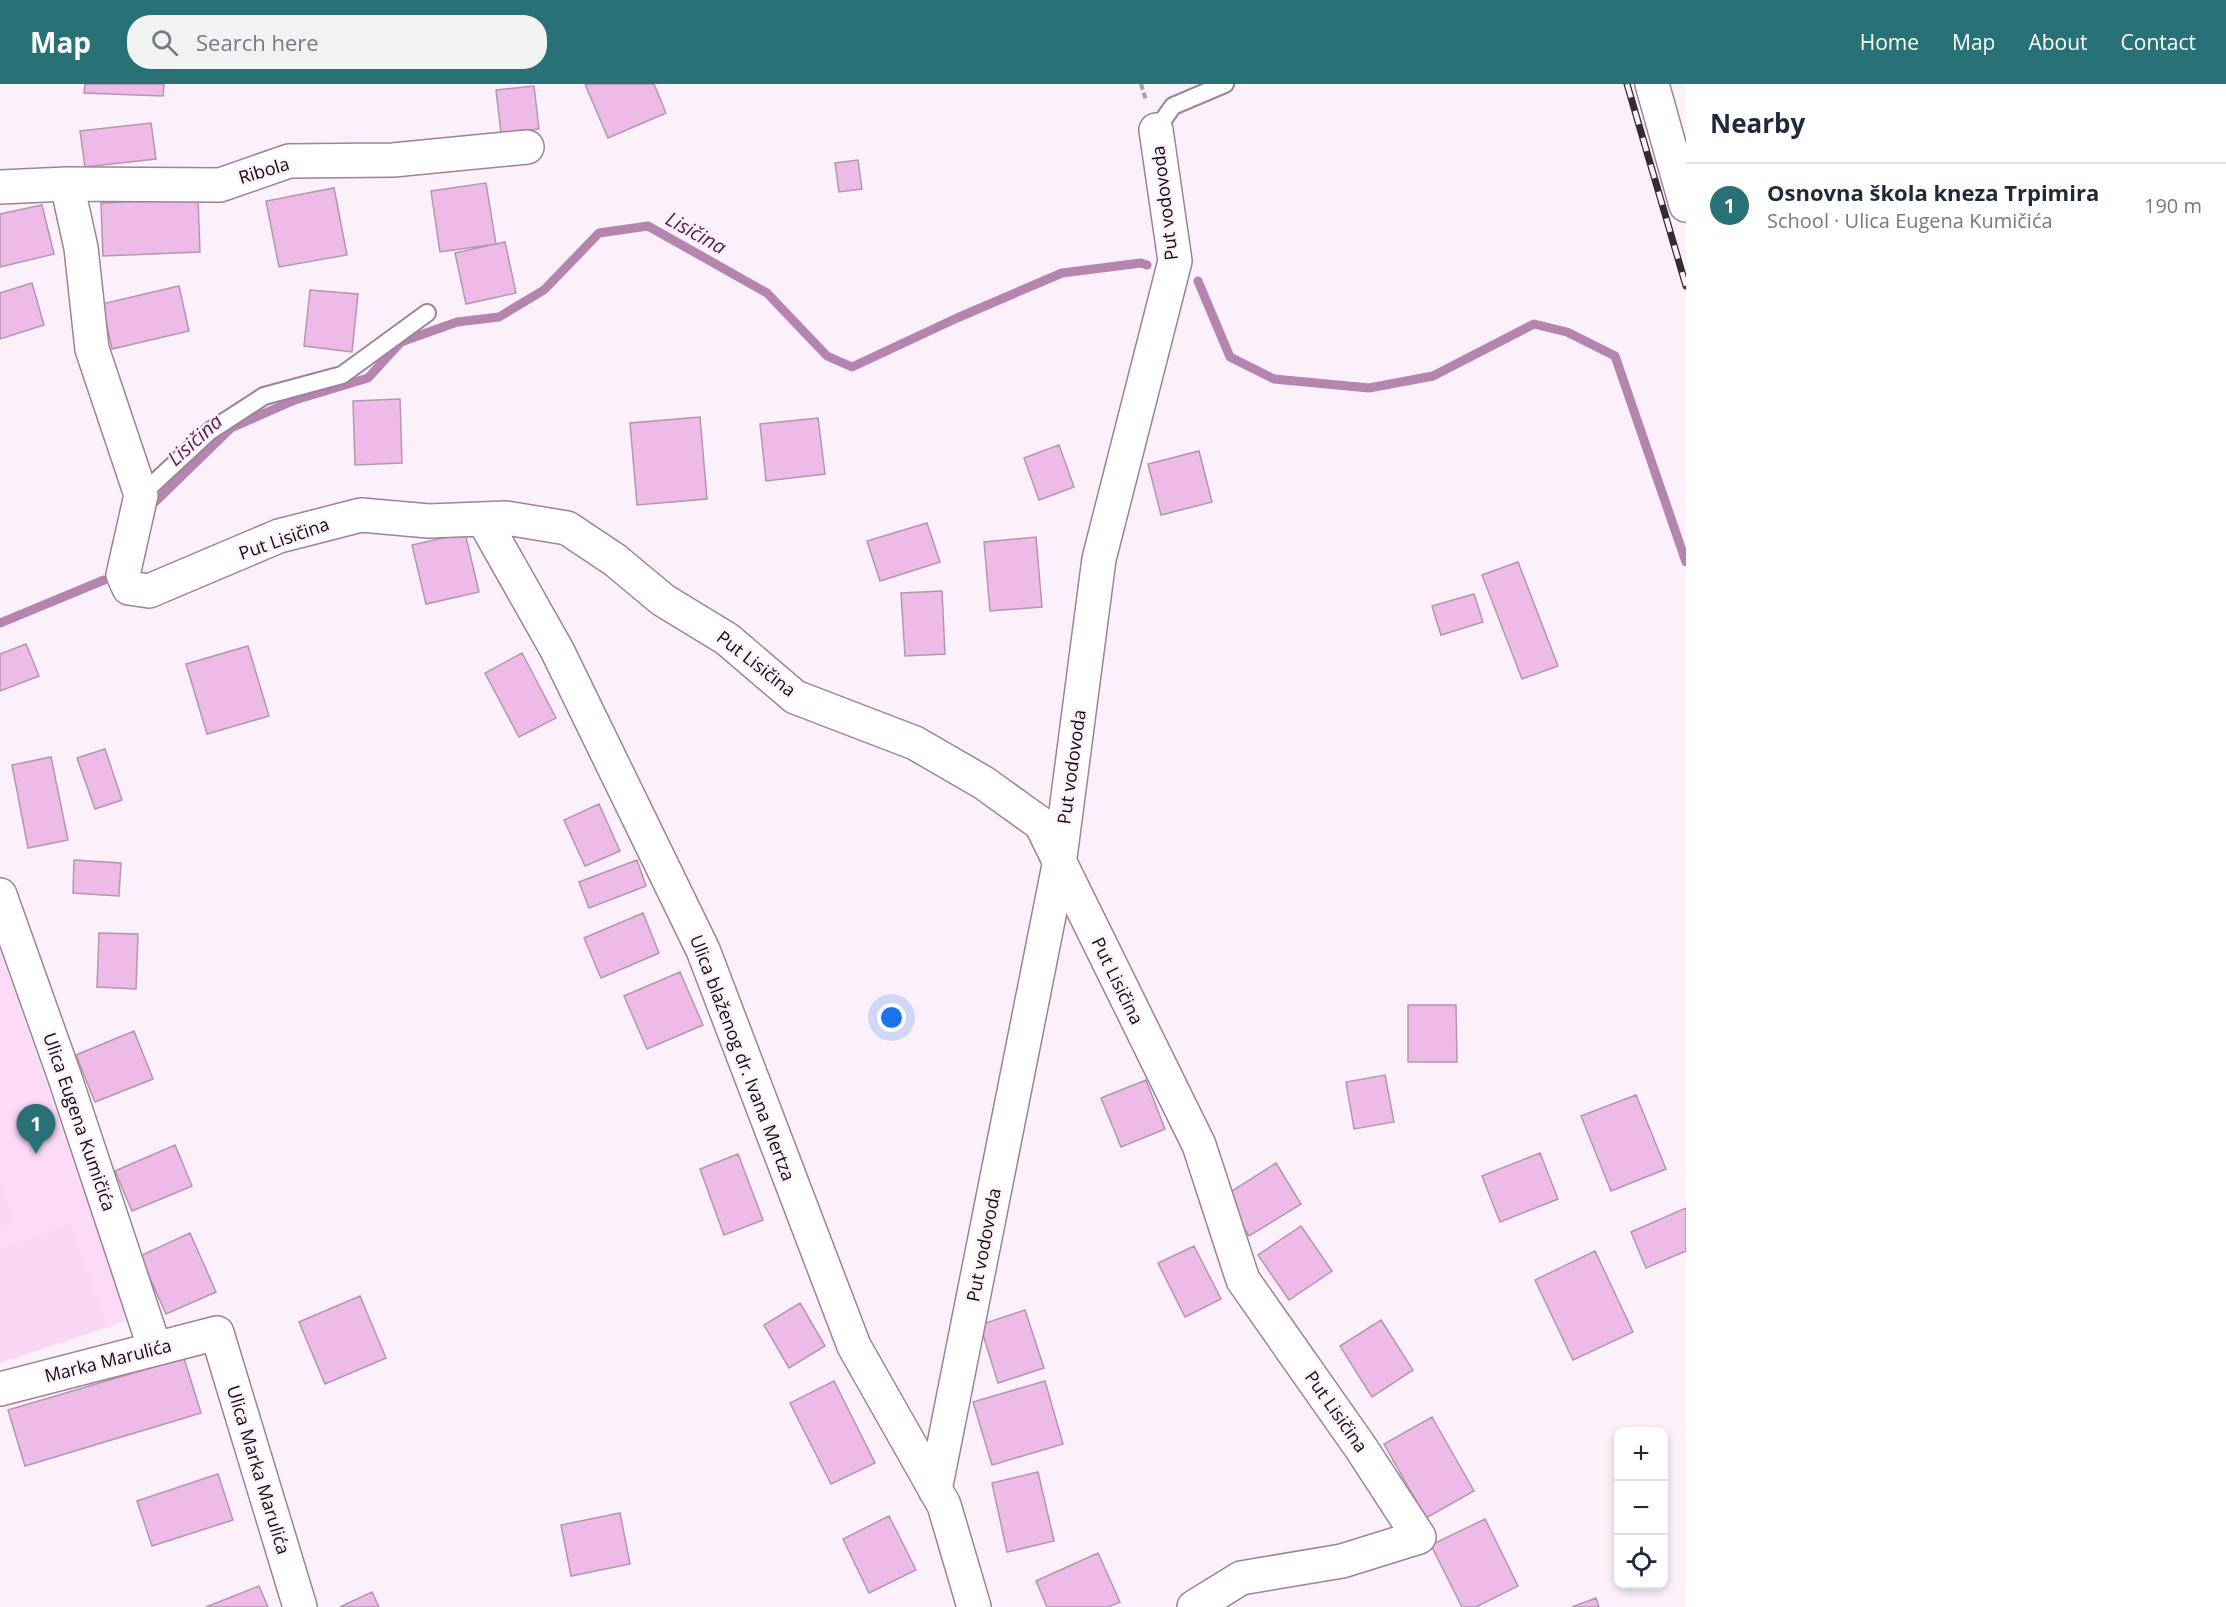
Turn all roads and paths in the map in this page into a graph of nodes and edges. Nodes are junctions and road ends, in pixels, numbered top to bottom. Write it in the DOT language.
graph roads {
  1 [pos="1225,84"];
  2 [pos="1652,84"];
  3 [pos="1156,130"];
  4 [pos="527,147"];
  5 [pos="67,184"];
  6 [pos="0,187"];
  7 [pos="1686,205"];
  8 [pos="427,313"];
  9 [pos="141,495"];
  10 [pos="483,519"];
  11 [pos="1059,865"];
  12 [pos="0,895"];
  13 [pos="217,1333"];
  14 [pos="155,1349"];
  15 [pos="0,1389"];
  16 [pos="935,1490"];
  17 [pos="300,1607"];
  18 [pos="974,1607"];
  19 [pos="1194,1607"];
  1 -- 3 [label="lane, Put vodovoda"];
  2 -- 7 [label="street"];
  3 -- 11 [label="street, Put vodovoda"];
  4 -- 5 [label="street, Ribola"];
  5 -- 6 [label="street, Ribola"];
  5 -- 9 [label="street"];
  8 -- 9 [label="lane"];
  9 -- 10 [label="street, Put Lisičina"];
  10 -- 11 [label="street, Put Lisičina"];
  10 -- 16 [label="street, Ulica blaženog dr. Ivana Mertza"];
  11 -- 16 [label="street, Put vodovoda"];
  11 -- 19 [label="street, Put Lisičina"];
  12 -- 14 [label="street, Ulica Eugena Kumičića"];
  13 -- 14 [label="street, Marka Marulića"];
  13 -- 17 [label="street, Ulica Marka Marulića"];
  14 -- 15 [label="street, Marka Marulića"];
  16 -- 18 [label="street, Ulica blaženog dr. Ivana Mertza"];
}
